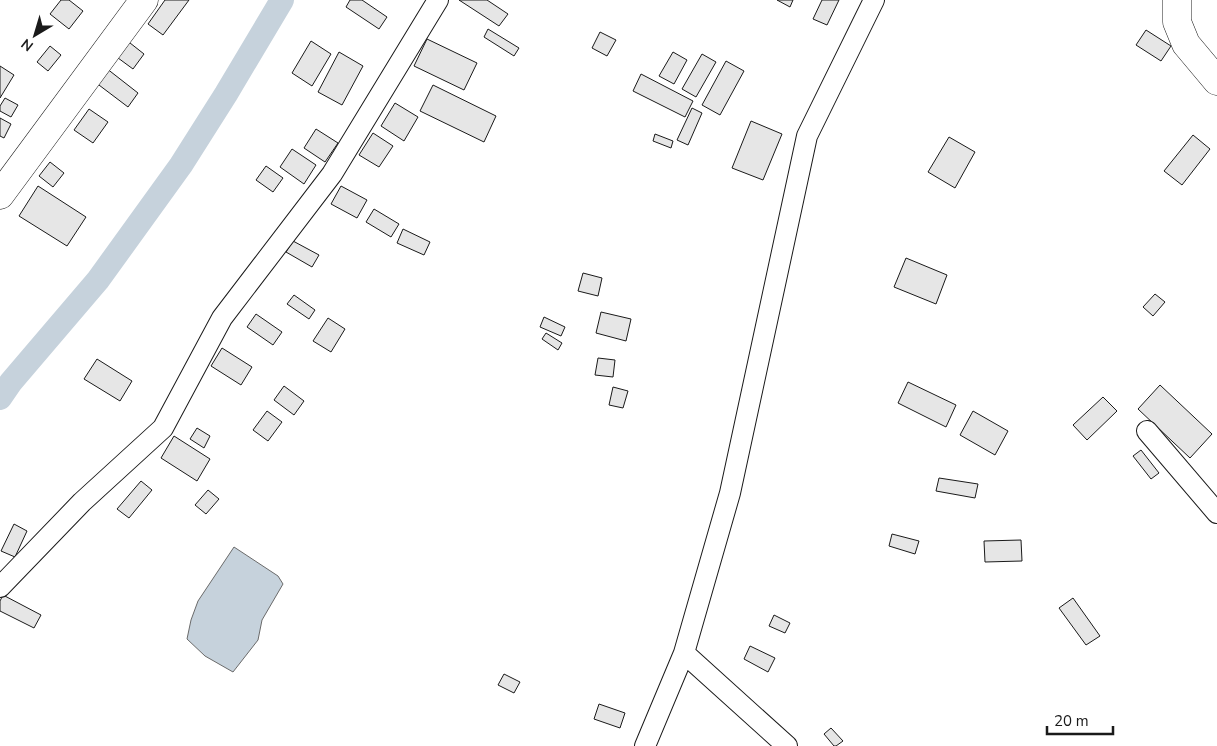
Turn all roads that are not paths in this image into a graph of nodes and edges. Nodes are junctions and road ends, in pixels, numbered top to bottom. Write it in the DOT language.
graph roads {
  1 [pos="144,0"];
  2 [pos="438,0"];
  3 [pos="874,0"];
  4 [pos="1177,0"];
  5 [pos="1217,81"];
  6 [pos="0,195"];
  7 [pos="1147,431"];
  8 [pos="1217,513"];
  9 [pos="0,587"];
  10 [pos="684,653"];
  11 [pos="645,746"];
  12 [pos="787,746"];
  1 -- 6 [label="street"];
  2 -- 9 [label="street"];
  3 -- 10 [label="street"];
  4 -- 5 [label="street"];
  7 -- 8 [label="street"];
  10 -- 11 [label="street"];
  10 -- 12 [label="street"];
}
